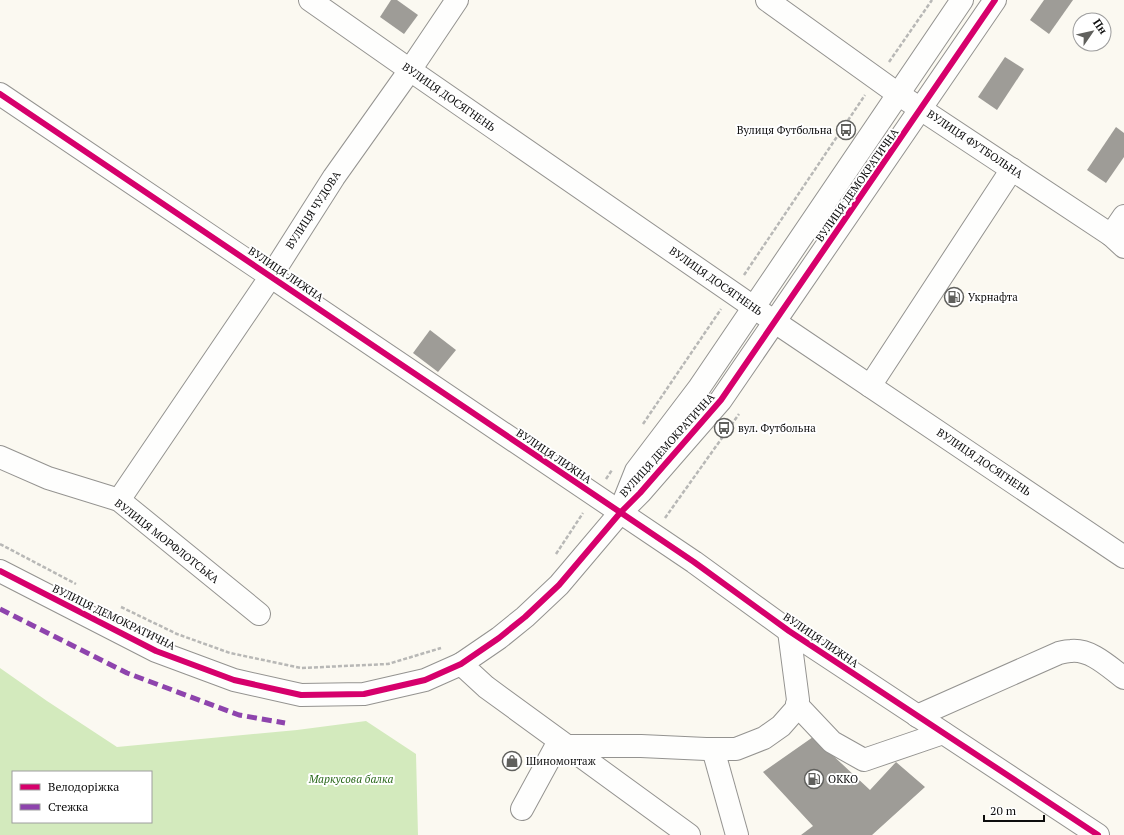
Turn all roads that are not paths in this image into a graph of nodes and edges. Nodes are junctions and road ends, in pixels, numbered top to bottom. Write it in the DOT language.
graph roads {
  1 [pos="310,0"];
  2 [pos="457,0"];
  3 [pos="767,0"];
  4 [pos="962,0"];
  5 [pos="995,0"];
  6 [pos="410,70"];
  7 [pos="0,94"];
  8 [pos="898,94"];
  9 [pos="921,108"];
  10 [pos="1012,169"];
  11 [pos="1124,216"];
  12 [pos="1117,241"];
  13 [pos="271,276"];
  14 [pos="754,307"];
  15 [pos="774,322"];
  16 [pos="870,386"];
  17 [pos="0,457"];
  18 [pos="119,500"];
  19 [pos="620,512"];
  20 [pos="1124,557"];
  21 [pos="0,571"];
  22 [pos="259,614"];
  23 [pos="789,631"];
  24 [pos="461,664"];
  25 [pos="1124,678"];
  26 [pos="797,705"];
  27 [pos="917,716"];
  28 [pos="943,733"];
  29 [pos="562,744"];
  30 [pos="713,749"];
  31 [pos="522,809"];
  32 [pos="688,835"];
  33 [pos="737,835"];
  34 [pos="1098,835"];
  1 -- 6 [label="street, ВУЛИЦЯ ДОСЯГНЕНЬ"];
  2 -- 6 [label="street, ВУЛИЦЯ ЧУДОВА"];
  3 -- 8 [label="street, ВУЛИЦЯ ФУТБОЛЬНА"];
  4 -- 8 [label="street, ВУЛИЦЯ ДЕМОКРАТИЧНА"];
  5 -- 9 [label="street, ВУЛИЦЯ ДЕМОКРАТИЧНА"];
  6 -- 13 [label="street, ВУЛИЦЯ ЧУДОВА"];
  6 -- 14 [label="street, ВУЛИЦЯ ДОСЯГНЕНЬ"];
  7 -- 13 [label="street, ВУЛИЦЯ ЛИЖНА"];
  8 -- 9 [label="street, ВУЛИЦЯ ФУТБОЛЬНА"];
  8 -- 14 [label="street, ВУЛИЦЯ ДЕМОКРАТИЧНА"];
  9 -- 10 [label="street, ВУЛИЦЯ ФУТБОЛЬНА"];
  9 -- 15 [label="street, ВУЛИЦЯ ДЕМОКРАТИЧНА"];
  10 -- 12 [label="street, ВУЛИЦЯ ФУТБОЛЬНА"];
  10 -- 16 [label="street"];
  11 -- 12 [label="street"];
  13 -- 18 [label="street, ВУЛИЦЯ ЧУДОВА"];
  13 -- 19 [label="street, ВУЛИЦЯ ЛИЖНА"];
  14 -- 15 [label="street, ВУЛИЦЯ ДОСЯГНЕНЬ"];
  14 -- 19 [label="street, ВУЛИЦЯ ДЕМОКРАТИЧНА"];
  15 -- 16 [label="street, ВУЛИЦЯ ДОСЯГНЕНЬ"];
  15 -- 19 [label="street, ВУЛИЦЯ ДЕМОКРАТИЧНА"];
  16 -- 20 [label="street, ВУЛИЦЯ ДОСЯГНЕНЬ"];
  17 -- 18 [label="street, ВУЛИЦЯ МОРФЛОТСЬКА"];
  18 -- 22 [label="street, ВУЛИЦЯ МОРФЛОТСЬКА"];
  19 -- 23 [label="street, ВУЛИЦЯ ЛИЖНА"];
  19 -- 24 [label="street, ВУЛИЦЯ ДЕМОКРАТИЧНА"];
  21 -- 24 [label="street, ВУЛИЦЯ ДЕМОКРАТИЧНА"];
  23 -- 26 [label="street"];
  23 -- 27 [label="street, ВУЛИЦЯ ЛИЖНА"];
  24 -- 29 [label="street"];
  25 -- 27 [label="street"];
  26 -- 28 [label="street"];
  26 -- 30 [label="street"];
  27 -- 28 [label="street, ВУЛИЦЯ ЛИЖНА"];
  28 -- 34 [label="street, ВУЛИЦЯ ЛИЖНА"];
  29 -- 30 [label="street"];
  29 -- 31 [label="street"];
  29 -- 32 [label="street"];
  30 -- 33 [label="street"];
}
